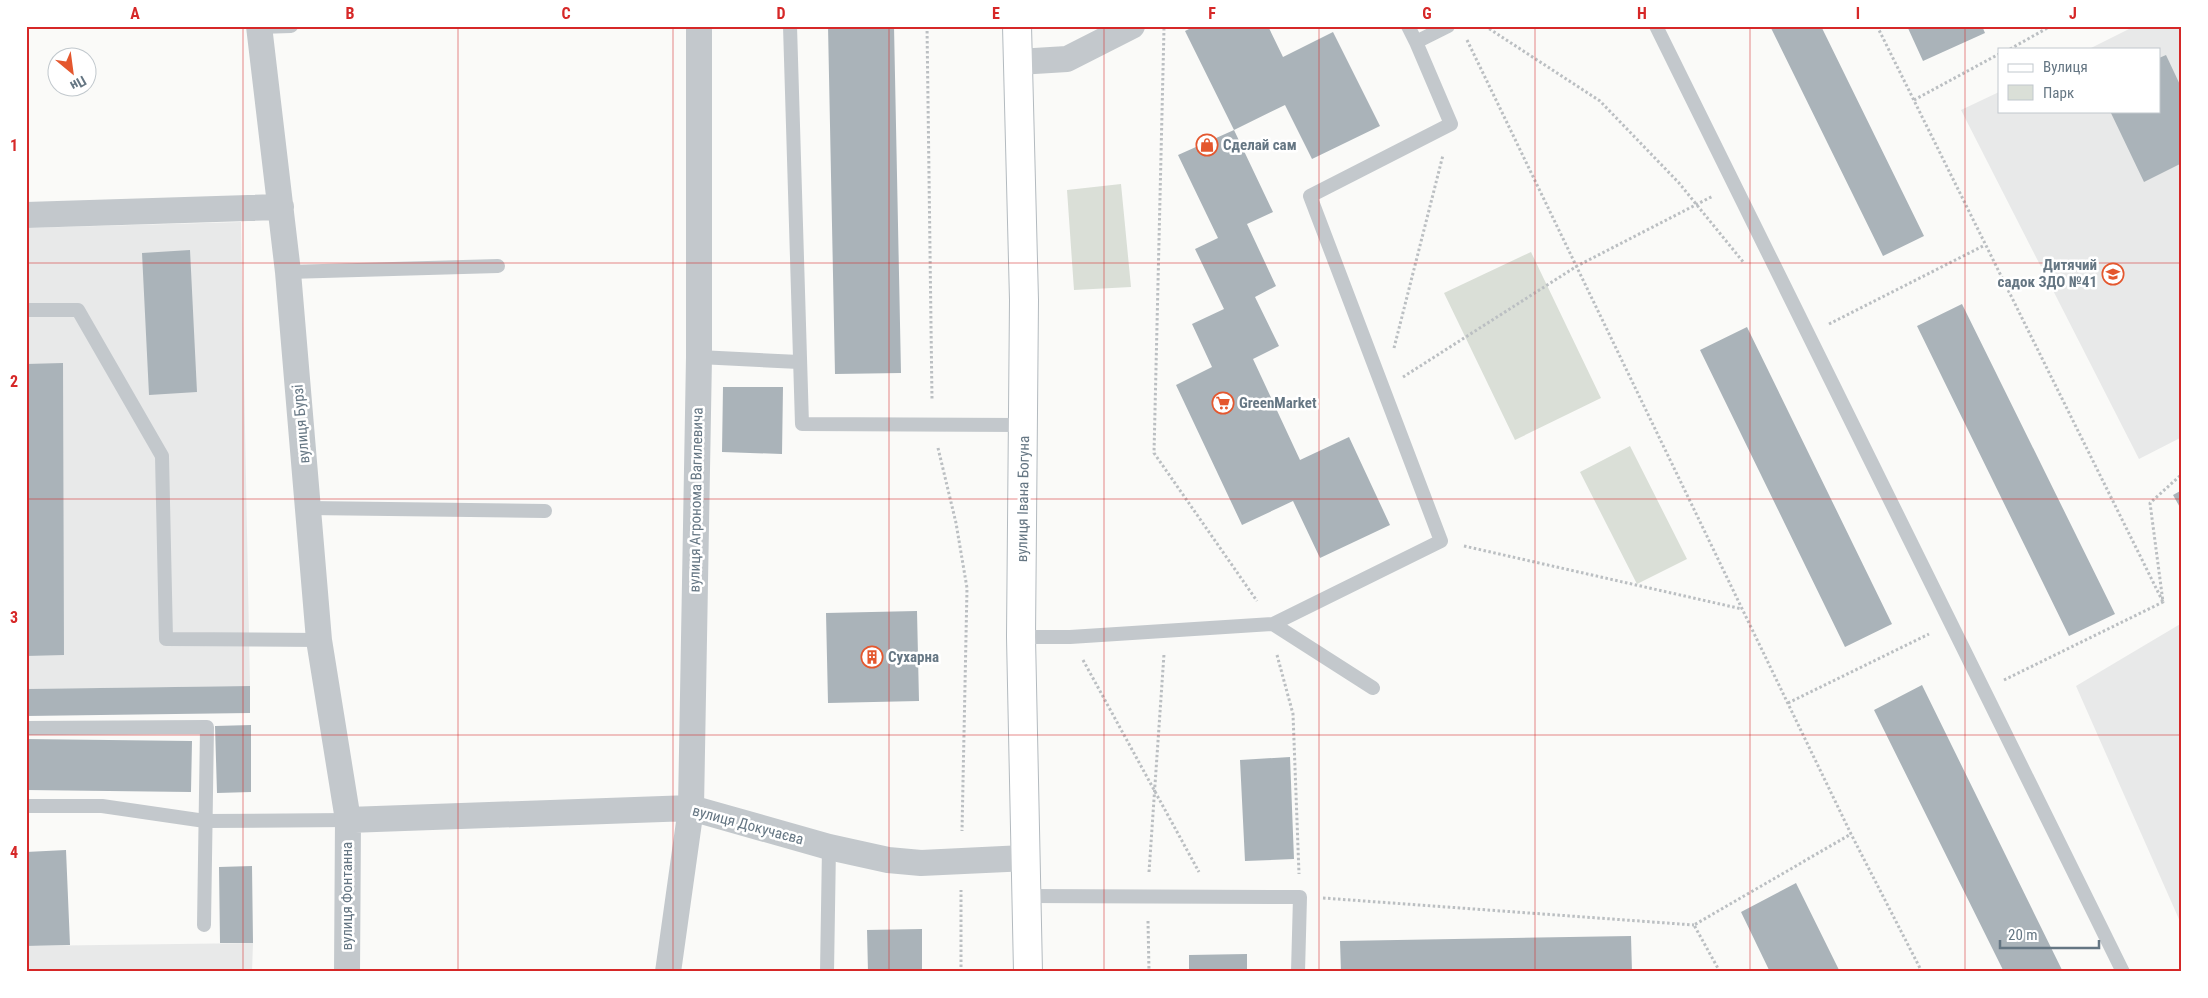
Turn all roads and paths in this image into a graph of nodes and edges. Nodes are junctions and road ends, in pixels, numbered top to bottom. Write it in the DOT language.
graph roads {
  1 [pos="259,26"];
  2 [pos="291,26"];
  3 [pos="699,26"];
  4 [pos="790,26"];
  5 [pos="1017,26"];
  6 [pos="1132,26"];
  7 [pos="1408,26"];
  8 [pos="1448,26"];
  9 [pos="1485,26"];
  10 [pos="1656,26"];
  11 [pos="1877,26"];
  12 [pos="2052,26"];
  13 [pos="1164,28"];
  14 [pos="1464,35"];
  15 [pos="1416,42"];
  16 [pos="2012,48"];
  17 [pos="1998,55"];
  18 [pos="1018,62"];
  19 [pos="1914,100"];
  20 [pos="1451,124"];
  21 [pos="1735,185"];
  22 [pos="1696,204"];
  23 [pos="281,206"];
  24 [pos="26,215"];
  25 [pos="1986,245"];
  26 [pos="498,266"];
  27 [pos="1577,266"];
  28 [pos="1746,266"];
  29 [pos="288,272"];
  30 [pos="26,310"];
  31 [pos="1808,335"];
  32 [pos="699,357"];
  33 [pos="799,362"];
  34 [pos="1383,389"];
  35 [pos="1024,425"];
  36 [pos="2182,474"];
  37 [pos="308,508"];
  38 [pos="546,511"];
  39 [pos="1441,541"];
  40 [pos="2163,602"];
  41 [pos="1742,609"];
  42 [pos="1951,623"];
  43 [pos="1274,624"];
  44 [pos="1165,631"];
  45 [pos="1070,637"];
  46 [pos="1021,638"];
  47 [pos="319,640"];
  48 [pos="1374,688"];
  49 [pos="1984,690"];
  50 [pos="1788,703"];
  51 [pos="26,728"];
  52 [pos="1154,791"];
  53 [pos="26,806"];
  54 [pos="691,808"];
  55 [pos="348,820"];
  56 [pos="206,821"];
  57 [pos="1852,834"];
  58 [pos="829,847"];
  59 [pos="1026,858"];
  60 [pos="962,860"];
  61 [pos="1028,896"];
  62 [pos="1147,896"];
  63 [pos="1212,896"];
  64 [pos="1300,897"];
  65 [pos="204,925"];
  66 [pos="1694,925"];
  67 [pos="347,972"];
  68 [pos="668,972"];
  69 [pos="827,972"];
  70 [pos="961,972"];
  71 [pos="1028,972"];
  72 [pos="1149,972"];
  73 [pos="1298,972"];
  74 [pos="1720,972"];
  75 [pos="1922,972"];
  76 [pos="2123,972"];
  1 -- 2 [label="lane"];
  1 -- 23 [label="street, вулиця Бурзі"];
  3 -- 32 [label="street, вулиця Агронома Вагилевича"];
  4 -- 33 [label="lane"];
  5 -- 18 [label="street, вулиця Івана Богуна"];
  6 -- 18 [label="street"];
  7 -- 15 [label="lane"];
  8 -- 15 [label="lane"];
  9 -- 22 [label="path"];
  10 -- 21 [label="lane"];
  11 -- 19 [label="path"];
  12 -- 16 [label="path"];
  13 -- 43 [label="path"];
  14 -- 27 [label="path"];
  15 -- 20 [label="lane"];
  17 -- 19 [label="path"];
  18 -- 35 [label="street, вулиця Івана Богуна"];
  19 -- 25 [label="path"];
  20 -- 34 [label="path"];
  20 -- 34 [label="lane"];
  21 -- 22 [label="path"];
  21 -- 31 [label="lane"];
  22 -- 27 [label="path"];
  22 -- 28 [label="path"];
  23 -- 24 [label="street"];
  23 -- 29 [label="street, вулиця Бурзі"];
  25 -- 31 [label="path"];
  25 -- 40 [label="path"];
  26 -- 29 [label="lane"];
  27 -- 34 [label="path"];
  27 -- 41 [label="path"];
  29 -- 37 [label="street, вулиця Бурзі"];
  30 -- 47 [label="lane"];
  31 -- 42 [label="lane"];
  32 -- 33 [label="lane"];
  32 -- 54 [label="street, вулиця Агронома Вагилевича"];
  33 -- 35 [label="lane"];
  34 -- 39 [label="lane"];
  35 -- 46 [label="street, вулиця Івана Богуна"];
  36 -- 40 [label="path"];
  37 -- 38 [label="lane"];
  37 -- 47 [label="street, вулиця Бурзі"];
  39 -- 41 [label="path"];
  39 -- 43 [label="lane"];
  40 -- 49 [label="path"];
  41 -- 50 [label="path"];
  42 -- 49 [label="lane"];
  42 -- 50 [label="path"];
  43 -- 44 [label="lane"];
  43 -- 48 [label="lane"];
  43 -- 64 [label="path"];
  44 -- 45 [label="lane"];
  44 -- 52 [label="path"];
  45 -- 46 [label="lane"];
  45 -- 52 [label="path"];
  46 -- 59 [label="street, вулиця Івана Богуна"];
  47 -- 55 [label="street, вулиця Бурзі"];
  49 -- 76 [label="lane"];
  50 -- 57 [label="path"];
  51 -- 56 [label="lane"];
  52 -- 62 [label="path"];
  52 -- 63 [label="path"];
  53 -- 56 [label="lane"];
  54 -- 55 [label="street, вулиця Докучаєва"];
  54 -- 58 [label="street, вулиця Докучаєва"];
  54 -- 68 [label="street, вулиця Агронома Вагилевича"];
  55 -- 56 [label="lane"];
  55 -- 67 [label="street, вулиця Фонтанна"];
  56 -- 65 [label="lane"];
  57 -- 66 [label="path"];
  57 -- 75 [label="path"];
  58 -- 60 [label="street, вулиця Докучаєва"];
  58 -- 69 [label="lane"];
  59 -- 60 [label="street, вулиця Докучаєва"];
  59 -- 61 [label="street, вулиця Івана Богуна"];
  60 -- 70 [label="path"];
  61 -- 62 [label="lane"];
  61 -- 71 [label="street, вулиця Івана Богуна"];
  62 -- 63 [label="lane"];
  62 -- 72 [label="path"];
  63 -- 64 [label="lane"];
  64 -- 66 [label="path"];
  64 -- 73 [label="lane"];
  66 -- 74 [label="path"];
}
